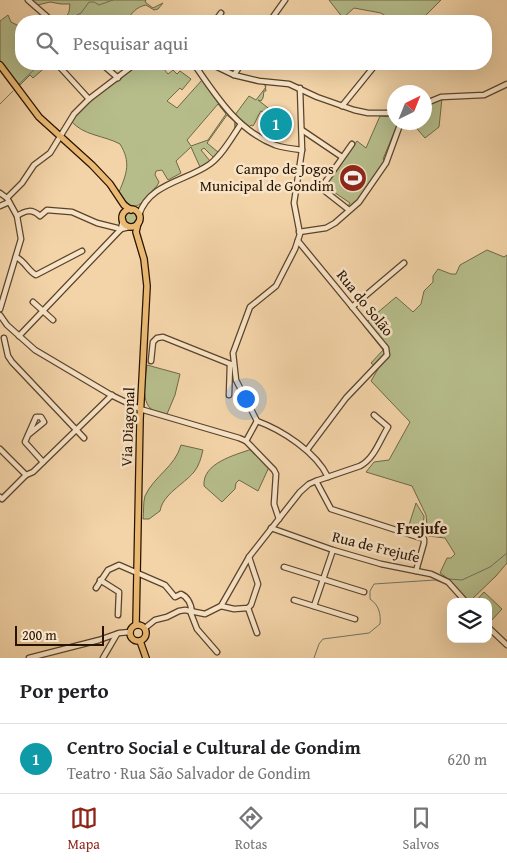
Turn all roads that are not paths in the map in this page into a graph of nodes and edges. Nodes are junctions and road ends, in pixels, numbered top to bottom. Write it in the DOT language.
graph roads {
  1 [pos="28,0"];
  2 [pos="285,0"];
  3 [pos="45,15"];
  4 [pos="274,15"];
  5 [pos="0,65"];
  6 [pos="62,70"];
  7 [pos="109,70"];
  8 [pos="128,70"];
  9 [pos="199,70"];
  10 [pos="224,70"];
  11 [pos="237,70"];
  12 [pos="371,70"];
  13 [pos="234,75"];
  14 [pos="118,78"];
  15 [pos="507,84"];
  16 [pos="300,88"];
  17 [pos="89,99"];
  18 [pos="432,100"];
  19 [pos="342,106"];
  20 [pos="387,113"];
  21 [pos="241,124"];
  22 [pos="302,130"];
  23 [pos="398,130"];
  24 [pos="60,136"];
  25 [pos="352,144"];
  26 [pos="302,150"];
  27 [pos="342,157"];
  28 [pos="0,193"];
  29 [pos="8,200"];
  30 [pos="0,206"];
  31 [pos="124,206"];
  32 [pos="142,206"];
  33 [pos="132,210"];
  34 [pos="349,210"];
  35 [pos="124,214"];
  36 [pos="140,215"];
  37 [pos="17,216"];
  38 [pos="123,220"];
  39 [pos="138,224"];
  40 [pos="130,227"];
  41 [pos="120,230"];
  42 [pos="136,232"];
  43 [pos="299,232"];
  44 [pos="298,241"];
  45 [pos="82,251"];
  46 [pos="16,257"];
  47 [pos="404,263"];
  48 [pos="33,302"];
  49 [pos="352,307"];
  50 [pos="0,309"];
  51 [pos="43,311"];
  52 [pos="0,318"];
  53 [pos="53,320"];
  54 [pos="11,328"];
  55 [pos="20,336"];
  56 [pos="2,339"];
  57 [pos="151,362"];
  58 [pos="231,364"];
  59 [pos="112,395"];
  60 [pos="229,395"];
  61 [pos="140,409"];
  62 [pos="374,415"];
  63 [pos="257,421"];
  64 [pos="76,430"];
  65 [pos="28,435"];
  66 [pos="84,438"];
  67 [pos="246,441"];
  68 [pos="0,449"];
  69 [pos="307,450"];
  70 [pos="43,462"];
  71 [pos="26,475"];
  72 [pos="328,477"];
  73 [pos="316,481"];
  74 [pos="1,498"];
  75 [pos="279,519"];
  76 [pos="271,528"];
  77 [pos="333,550"];
  78 [pos="249,557"];
  79 [pos="284,567"];
  80 [pos="416,571"];
  81 [pos="137,574"];
  82 [pos="100,580"];
  83 [pos="322,580"];
  84 [pos="96,588"];
  85 [pos="364,592"];
  86 [pos="462,598"];
  87 [pos="294,600"];
  88 [pos="220,606"];
  89 [pos="314,606"];
  90 [pos="248,608"];
  91 [pos="191,611"];
  92 [pos="118,615"];
  93 [pos="355,619"];
  94 [pos="136,625"];
  95 [pos="145,628"];
  96 [pos="492,631"];
  97 [pos="130,632"];
  98 [pos="257,633"];
  99 [pos="117,634"];
  100 [pos="140,641"];
  101 [pos="507,645"];
  102 [pos="218,652"];
  103 [pos="29,658"];
  104 [pos="103,658"];
  105 [pos="146,658"];
  1 -- 3 [label="street"];
  2 -- 4 [label="street"];
  5 -- 24 [label="main road"];
  6 -- 17 [label="street"];
  7 -- 14 [label="street"];
  8 -- 14 [label="street"];
  9 -- 21 [label="street"];
  10 -- 13 [label="street"];
  11 -- 13 [label="street"];
  12 -- 19 [label="street"];
  13 -- 16 [label="street"];
  14 -- 17 [label="street"];
  15 -- 18 [label="street"];
  16 -- 19 [label="street"];
  16 -- 22 [label="street"];
  17 -- 24 [label="street"];
  19 -- 20 [label="street"];
  21 -- 26 [label="street"];
  21 -- 32 [label="street"];
  22 -- 26 [label="street"];
  22 -- 27 [label="street"];
  23 -- 34 [label="street"];
  24 -- 29 [label="street"];
  24 -- 31 [label="main road"];
  25 -- 27 [label="street"];
  26 -- 43 [label="street"];
  27 -- 34 [label="street"];
  28 -- 29 [label="street"];
  29 -- 30 [label="street"];
  29 -- 37 [label="street"];
  31 -- 33 [label="main road"];
  31 -- 35 [label="main road"];
  32 -- 33 [label="street"];
  32 -- 36 [label="street"];
  33 -- 35 [label="main road"];
  33 -- 36 [label="main road"];
  34 -- 43 [label="street"];
  35 -- 38 [label="main road"];
  36 -- 39 [label="main road"];
  37 -- 41 [label="street"];
  37 -- 46 [label="street"];
  38 -- 40 [label="main road"];
  38 -- 41 [label="street"];
  39 -- 40 [label="main road"];
  39 -- 42 [label="main road"];
  40 -- 41 [label="street"];
  40 -- 42 [label="main road"];
  41 -- 51 [label="street"];
  42 -- 61 [label="main road, Via Diagonal"];
  43 -- 44 [label="street"];
  44 -- 49 [label="street, Rua do Solão"];
  44 -- 58 [label="street"];
  45 -- 46 [label="street"];
  46 -- 50 [label="street"];
  47 -- 49 [label="street"];
  48 -- 51 [label="street"];
  49 -- 69 [label="street, Rua do Solão"];
  51 -- 53 [label="street"];
  51 -- 55 [label="street"];
  52 -- 54 [label="street"];
  54 -- 55 [label="street"];
  54 -- 56 [label="street"];
  55 -- 59 [label="street"];
  56 -- 64 [label="street"];
  57 -- 58 [label="street"];
  58 -- 60 [label="street"];
  58 -- 63 [label="street"];
  59 -- 61 [label="street"];
  59 -- 64 [label="street"];
  61 -- 67 [label="street"];
  61 -- 81 [label="main road, Via Diagonal"];
  62 -- 72 [label="street"];
  63 -- 67 [label="street"];
  63 -- 69 [label="street"];
  64 -- 66 [label="street"];
  64 -- 70 [label="street"];
  65 -- 70 [label="street"];
  67 -- 75 [label="street"];
  68 -- 71 [label="street"];
  69 -- 72 [label="street"];
  70 -- 71 [label="street"];
  71 -- 74 [label="street"];
  72 -- 73 [label="street"];
  73 -- 75 [label="street"];
  73 -- 80 [label="street"];
  75 -- 76 [label="street"];
  76 -- 77 [label="street, Rua de Frejufe"];
  76 -- 78 [label="street"];
  77 -- 80 [label="street, Rua de Frejufe"];
  77 -- 83 [label="street"];
  78 -- 88 [label="street"];
  78 -- 90 [label="street"];
  79 -- 83 [label="street"];
  80 -- 86 [label="street, Rua de Frejufe"];
  81 -- 82 [label="street"];
  81 -- 91 [label="street"];
  81 -- 94 [label="main road, Via Diagonal"];
  82 -- 84 [label="street"];
  82 -- 92 [label="street"];
  83 -- 85 [label="street"];
  83 -- 89 [label="street"];
  87 -- 89 [label="street"];
  88 -- 90 [label="street"];
  88 -- 91 [label="street"];
  89 -- 93 [label="street"];
  90 -- 98 [label="street"];
  91 -- 95 [label="street"];
  91 -- 102 [label="street"];
  94 -- 95 [label="main road"];
  94 -- 97 [label="main road"];
  95 -- 100 [label="main road"];
  96 -- 101 [label="street"];
  97 -- 99 [label="street"];
  97 -- 100 [label="main road"];
  99 -- 103 [label="street"];
  99 -- 104 [label="street"];
  100 -- 105 [label="main road"];
}
